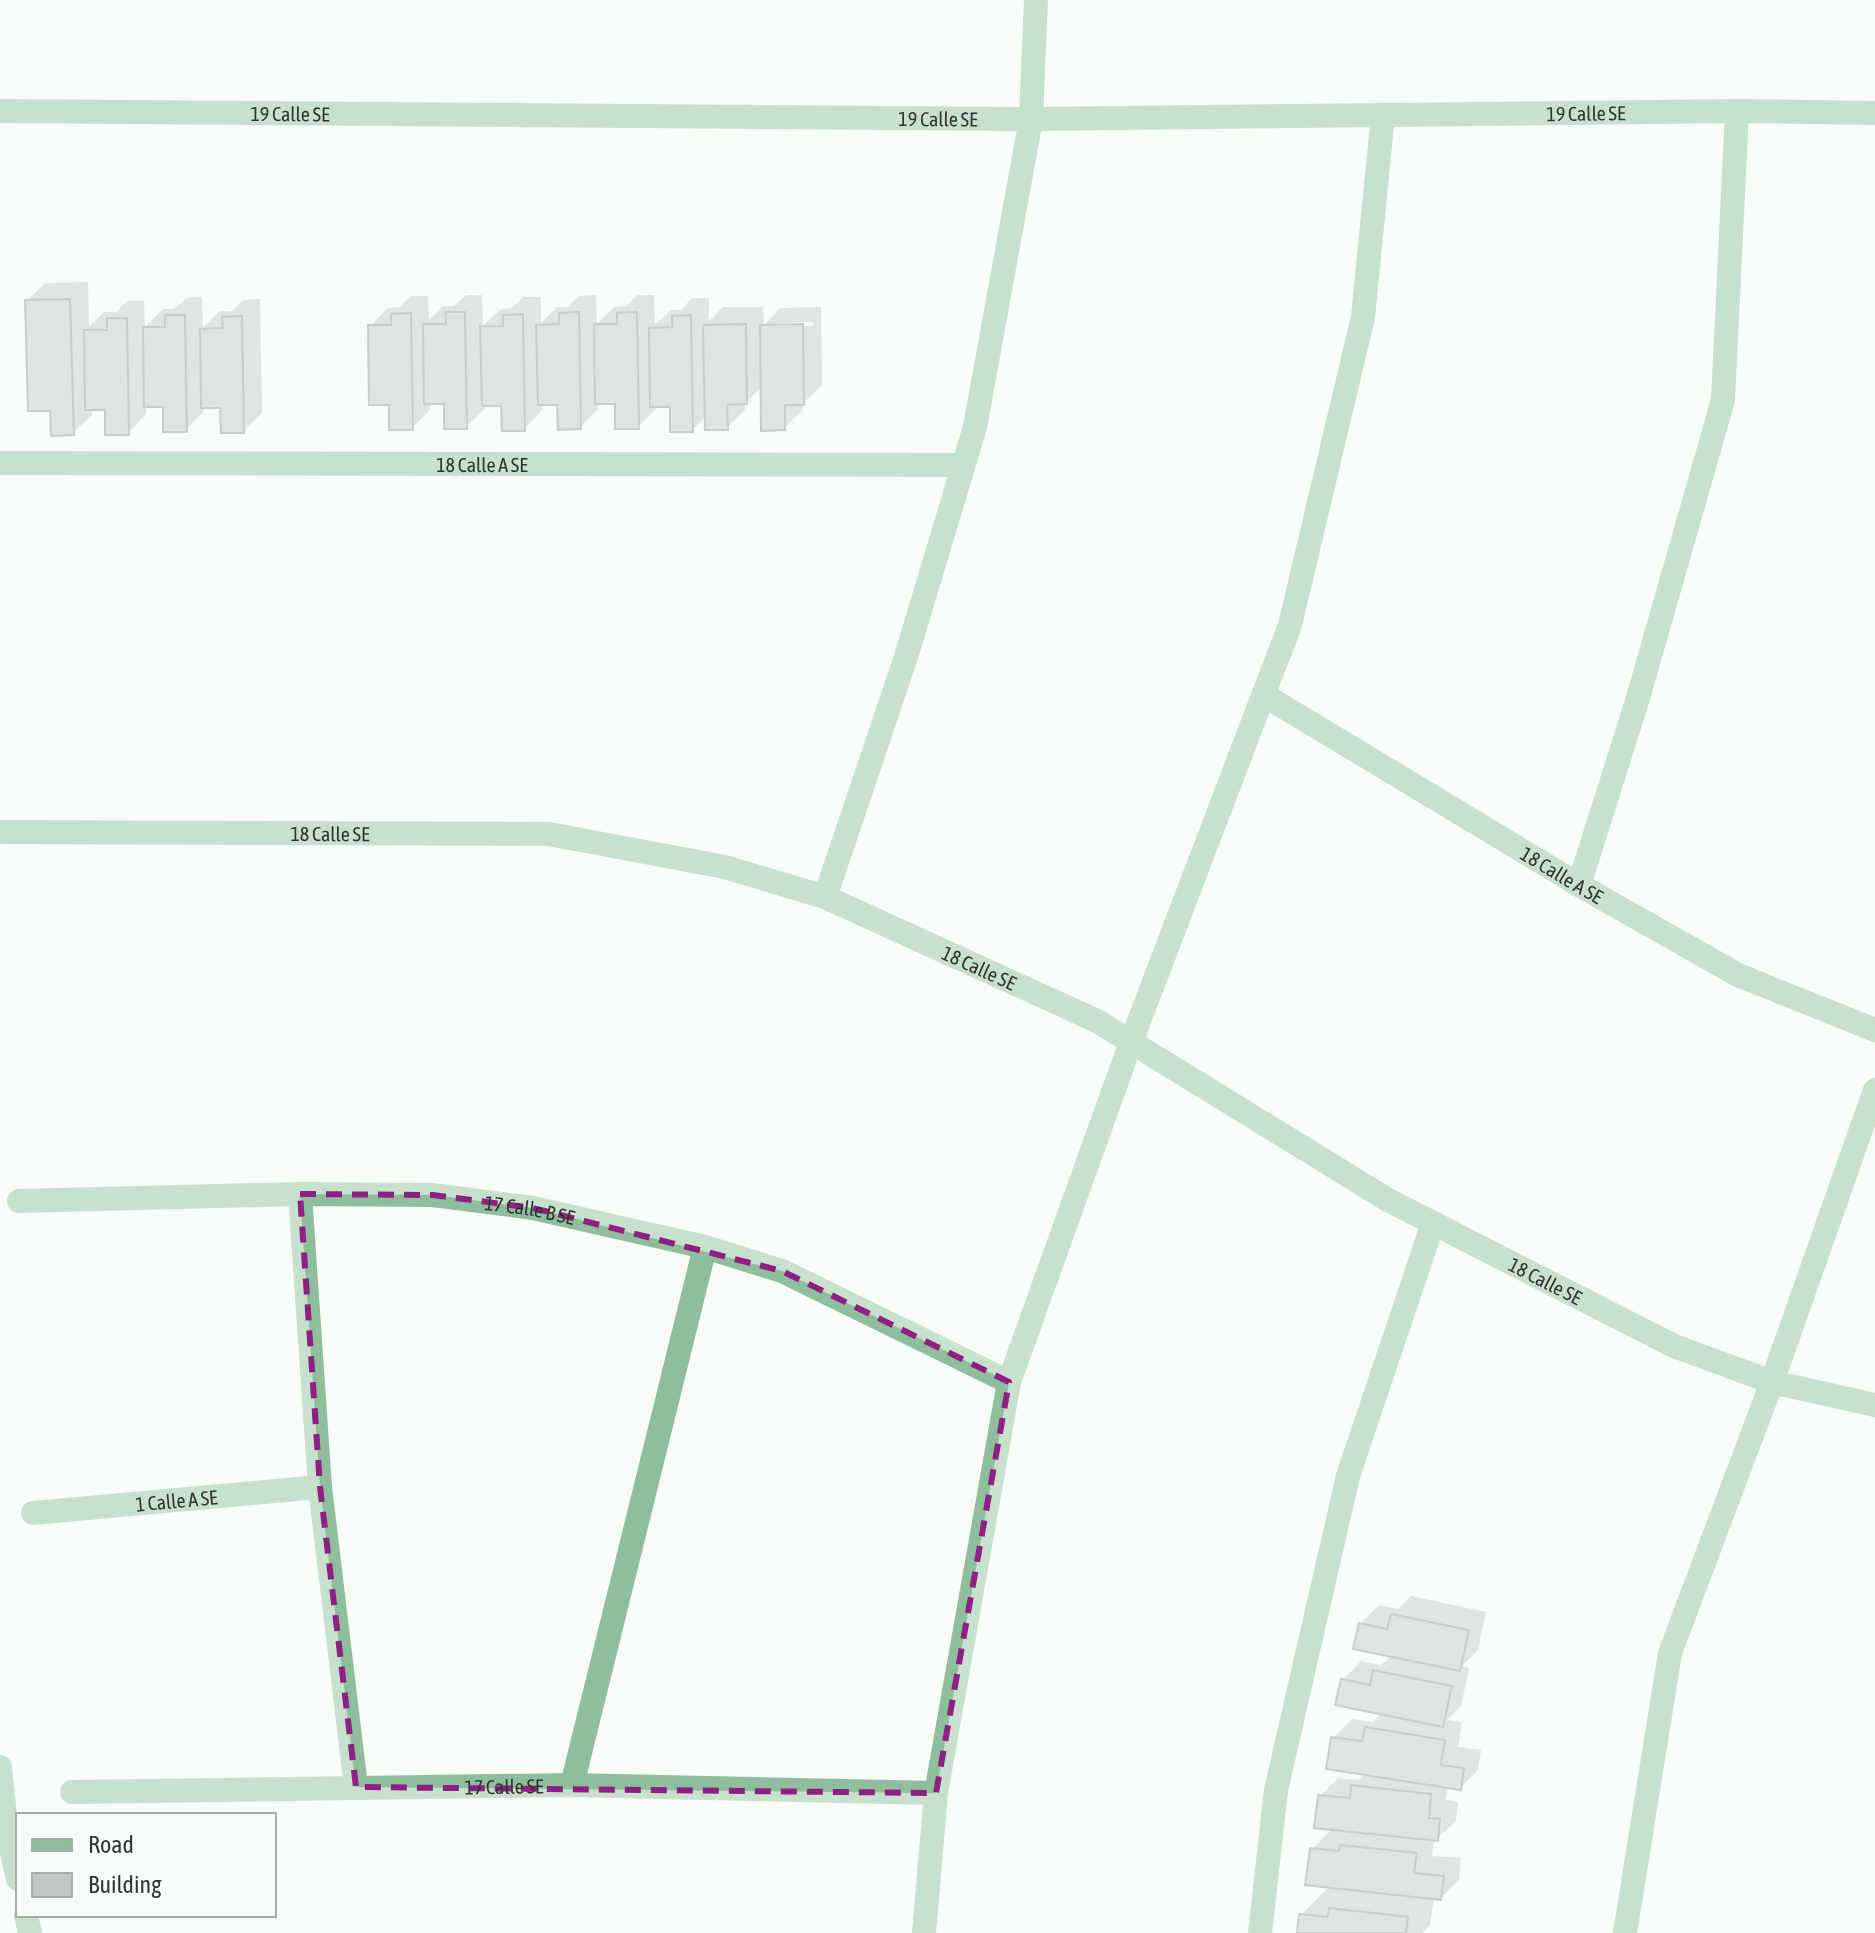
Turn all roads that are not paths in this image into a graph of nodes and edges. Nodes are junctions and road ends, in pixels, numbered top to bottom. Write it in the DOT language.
graph roads {
  1 [pos="1036,0"];
  2 [pos="0,111"];
  3 [pos="1737,111"];
  4 [pos="1875,113"];
  5 [pos="1383,115"];
  6 [pos="1031,119"];
  7 [pos="0,463"];
  8 [pos="963,465"];
  9 [pos="1264,695"];
  10 [pos="0,832"];
  11 [pos="1579,885"];
  12 [pos="825,897"];
  13 [pos="1875,1030"];
  14 [pos="1131,1042"];
  15 [pos="1875,1090"];
  16 [pos="300,1194"];
  17 [pos="19,1201"];
  18 [pos="1433,1223"];
  19 [pos="705,1247"];
  20 [pos="1009,1382"];
  21 [pos="1772,1382"];
  22 [pos="1875,1405"];
  23 [pos="320,1487"];
  24 [pos="33,1513"];
  25 [pos="0,1767"];
  26 [pos="572,1785"];
  27 [pos="356,1787"];
  28 [pos="72,1792"];
  29 [pos="936,1793"];
  30 [pos="16,1870"];
  31 [pos="924,1933"];
  32 [pos="1260,1933"];
  33 [pos="1625,1933"];
  1 -- 6 [label="street"];
  2 -- 6 [label="street, 19 Calle SE"];
  3 -- 4 [label="street, 19 Calle SE"];
  3 -- 5 [label="street, 19 Calle SE"];
  3 -- 11 [label="street"];
  5 -- 6 [label="street, 19 Calle SE"];
  5 -- 9 [label="street"];
  6 -- 8 [label="street"];
  7 -- 8 [label="street, 18 Calle A SE"];
  8 -- 12 [label="street"];
  9 -- 11 [label="street, 18 Calle A SE"];
  9 -- 14 [label="street"];
  10 -- 12 [label="street, 18 Calle SE"];
  11 -- 13 [label="street, 18 Calle A SE"];
  12 -- 14 [label="street, 18 Calle SE"];
  14 -- 18 [label="street, 18 Calle SE"];
  14 -- 20 [label="street"];
  15 -- 21 [label="street"];
  16 -- 17 [label="street, 17 Calle B SE"];
  16 -- 19 [label="street, 17 Calle B SE"];
  16 -- 23 [label="street"];
  18 -- 21 [label="street, 18 Calle SE"];
  18 -- 32 [label="street"];
  19 -- 20 [label="street, 17 Calle B SE"];
  19 -- 26 [label="street"];
  20 -- 29 [label="street"];
  21 -- 22 [label="street, 18 Calle SE"];
  21 -- 33 [label="street"];
  23 -- 24 [label="street, 1 Calle A SE"];
  23 -- 27 [label="street"];
  25 -- 30 [label="street"];
  26 -- 27 [label="street, 17 Calle SE"];
  26 -- 29 [label="street, 17 Calle SE"];
  27 -- 28 [label="street, 17 Calle SE"];
  29 -- 31 [label="street"];
}
